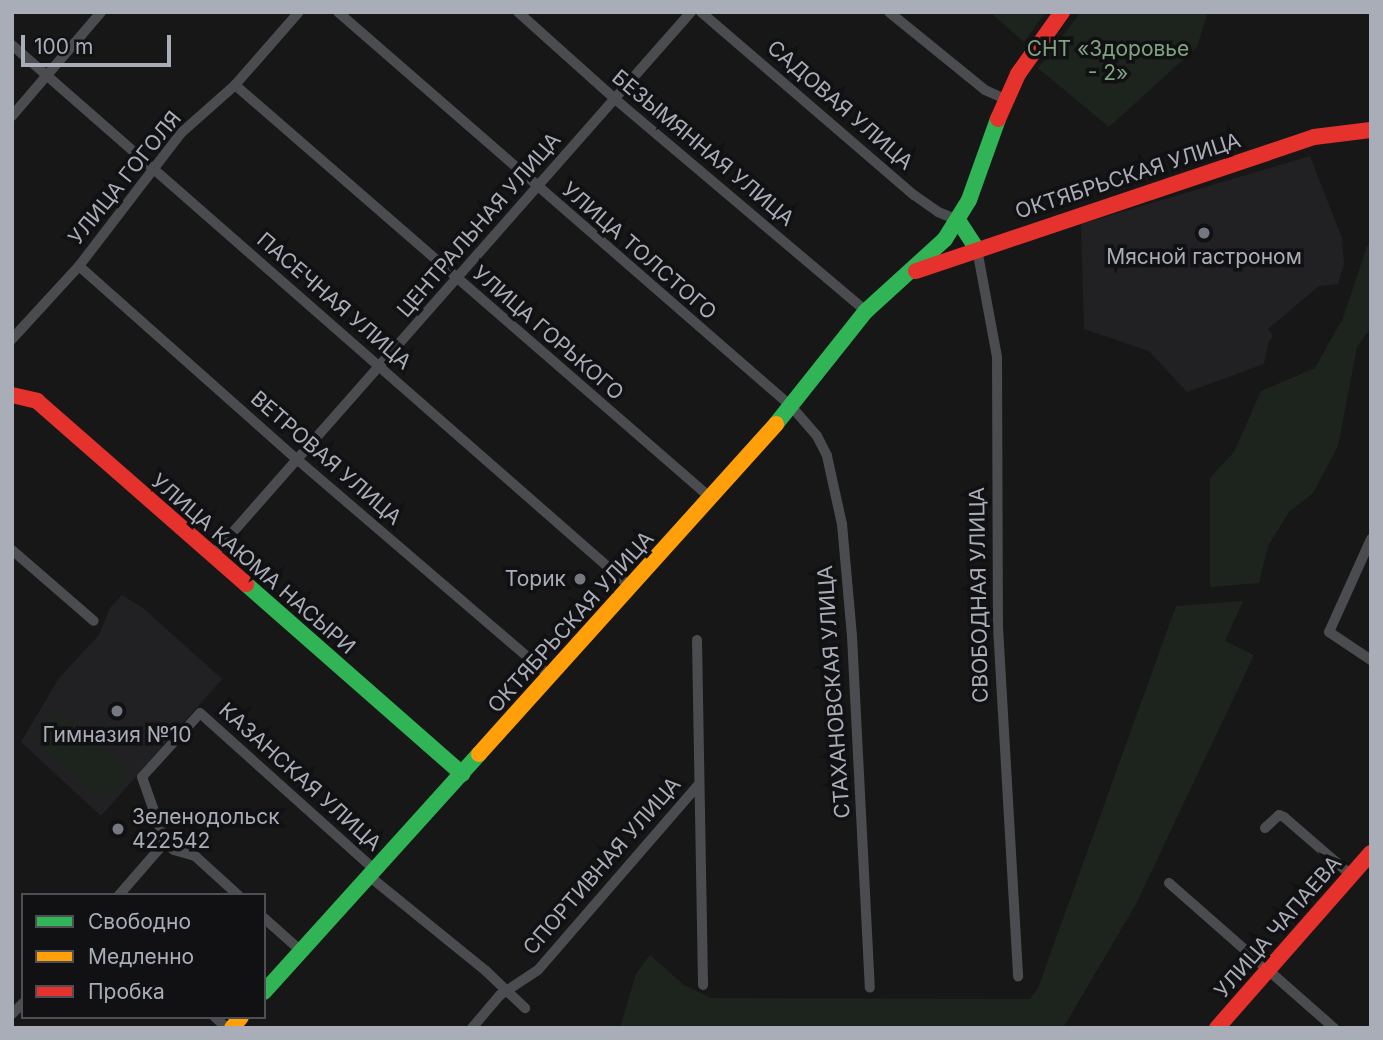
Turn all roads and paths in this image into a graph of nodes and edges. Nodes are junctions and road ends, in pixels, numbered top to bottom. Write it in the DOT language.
graph roads {
  1 [pos="102,12"];
  2 [pos="299,12"];
  3 [pos="338,12"];
  4 [pos="518,12"];
  5 [pos="691,12"];
  6 [pos="701,12"];
  7 [pos="888,12"];
  8 [pos="1062,12"];
  9 [pos="12,45"];
  10 [pos="47,75"];
  11 [pos="235,85"];
  12 [pos="615,99"];
  13 [pos="1005,99"];
  14 [pos="12,116"];
  15 [pos="1371,130"];
  16 [pos="154,169"];
  17 [pos="537,188"];
  18 [pos="958,220"];
  19 [pos="977,249"];
  20 [pos="79,266"];
  21 [pos="903,277"];
  22 [pos="457,280"];
  23 [pos="866,311"];
  24 [pos="12,339"];
  25 [pos="381,367"];
  26 [pos="12,394"];
  27 [pos="791,406"];
  28 [pos="299,460"];
  29 [pos="711,499"];
  30 [pos="1371,538"];
  31 [pos="12,550"];
  32 [pos="212,557"];
  33 [pos="631,587"];
  34 [pos="94,621"];
  35 [pos="697,640"];
  36 [pos="1371,660"];
  37 [pos="550,676"];
  38 [pos="461,774"];
  39 [pos="699,784"];
  40 [pos="1265,828"];
  41 [pos="165,842"];
  42 [pos="1371,853"];
  43 [pos="372,873"];
  44 [pos="1351,876"];
  45 [pos="1168,883"];
  46 [pos="121,893"];
  47 [pos="236,893"];
  48 [pos="266,920"];
  49 [pos="301,951"];
  50 [pos="1267,971"];
  51 [pos="1018,976"];
  52 [pos="703,985"];
  53 [pos="870,988"];
  54 [pos="266,990"];
  55 [pos="507,991"];
  56 [pos="525,1008"];
  57 [pos="472,1028"];
  58 [pos="1217,1028"];
  59 [pos="1334,1028"];
  1 -- 10 [label="street"];
  2 -- 11 [label="street, УЛИЦА ГОГОЛЯ"];
  3 -- 17 [label="street, УЛИЦА ТОЛСТОГО"];
  4 -- 12 [label="street, БЕЗЫМЯННАЯ УЛИЦА"];
  5 -- 12 [label="street, ЦЕНТРАЛЬНАЯ УЛИЦА"];
  6 -- 18 [label="street, САДОВАЯ УЛИЦА"];
  7 -- 13 [label="street"];
  8 -- 13 [label="main road, ОКТЯБРЬСКАЯ УЛИЦА"];
  9 -- 10 [label="street, ПАСЕЧНАЯ УЛИЦА"];
  10 -- 14 [label="street"];
  10 -- 16 [label="street, ПАСЕЧНАЯ УЛИЦА"];
  11 -- 16 [label="street, УЛИЦА ГОГОЛЯ"];
  11 -- 22 [label="street, УЛИЦА ГОРЬКОГО"];
  12 -- 17 [label="street, ЦЕНТРАЛЬНАЯ УЛИЦА"];
  12 -- 23 [label="street, БЕЗЫМЯННАЯ УЛИЦА"];
  13 -- 18 [label="main road, ОКТЯБРЬСКАЯ УЛИЦА"];
  15 -- 19 [label="main road, ОКТЯБРЬСКАЯ УЛИЦА"];
  16 -- 20 [label="street, УЛИЦА ГОГОЛЯ"];
  16 -- 25 [label="street, ПАСЕЧНАЯ УЛИЦА"];
  17 -- 22 [label="street, ЦЕНТРАЛЬНАЯ УЛИЦА"];
  17 -- 27 [label="street, УЛИЦА ТОЛСТОГО"];
  18 -- 19 [label="main road, СВОБОДНАЯ УЛИЦА"];
  18 -- 21 [label="main road, ОКТЯБРЬСКАЯ УЛИЦА"];
  19 -- 21 [label="main road, ОКТЯБРЬСКАЯ УЛИЦА"];
  19 -- 51 [label="street, СВОБОДНАЯ УЛИЦА"];
  20 -- 24 [label="street, УЛИЦА ГОГОЛЯ"];
  20 -- 28 [label="street, ВЕТРОВАЯ УЛИЦА"];
  21 -- 23 [label="main road, ОКТЯБРЬСКАЯ УЛИЦА"];
  22 -- 25 [label="street, ЦЕНТРАЛЬНАЯ УЛИЦА"];
  22 -- 29 [label="street, УЛИЦА ГОРЬКОГО"];
  23 -- 27 [label="main road, ОКТЯБРЬСКАЯ УЛИЦА"];
  25 -- 28 [label="street, ЦЕНТРАЛЬНАЯ УЛИЦА"];
  25 -- 33 [label="street, ПАСЕЧНАЯ УЛИЦА"];
  26 -- 32 [label="main road, УЛИЦА КАЮМА НАСЫРИ"];
  27 -- 29 [label="main road, ОКТЯБРЬСКАЯ УЛИЦА"];
  27 -- 53 [label="street, СТАХАНОВСКАЯ УЛИЦА"];
  28 -- 32 [label="street, ЦЕНТРАЛЬНАЯ УЛИЦА"];
  28 -- 37 [label="street, ВЕТРОВАЯ УЛИЦА"];
  29 -- 33 [label="main road, ОКТЯБРЬСКАЯ УЛИЦА"];
  30 -- 36 [label="street"];
  31 -- 34 [label="street"];
  32 -- 38 [label="main road, УЛИЦА КАЮМА НАСЫРИ"];
  33 -- 37 [label="main road, ОКТЯБРЬСКАЯ УЛИЦА"];
  35 -- 39 [label="street"];
  37 -- 38 [label="main road, ОКТЯБРЬСКАЯ УЛИЦА"];
  38 -- 43 [label="main road, ОКТЯБРЬСКАЯ УЛИЦА"];
  39 -- 52 [label="street"];
  39 -- 55 [label="street, СПОРТИВНАЯ УЛИЦА"];
  40 -- 44 [label="street"];
  41 -- 43 [label="street, КАЗАНСКАЯ УЛИЦА"];
  41 -- 46 [label="street"];
  41 -- 47 [label="street"];
  42 -- 44 [label="main road, УЛИЦА ЧАПАЕВА"];
  43 -- 49 [label="main road, ОКТЯБРЬСКАЯ УЛИЦА"];
  43 -- 55 [label="street, КАЗАНСКАЯ УЛИЦА"];
  44 -- 50 [label="main road, УЛИЦА ЧАПАЕВА"];
  45 -- 50 [label="street"];
  48 -- 49 [label="street"];
  49 -- 54 [label="main road, ОКТЯБРЬСКАЯ УЛИЦА"];
  50 -- 58 [label="main road, УЛИЦА ЧАПАЕВА"];
  50 -- 59 [label="street"];
  55 -- 56 [label="street, КАЗАНСКАЯ УЛИЦА"];
  55 -- 57 [label="street, СПОРТИВНАЯ УЛИЦА"];
}
